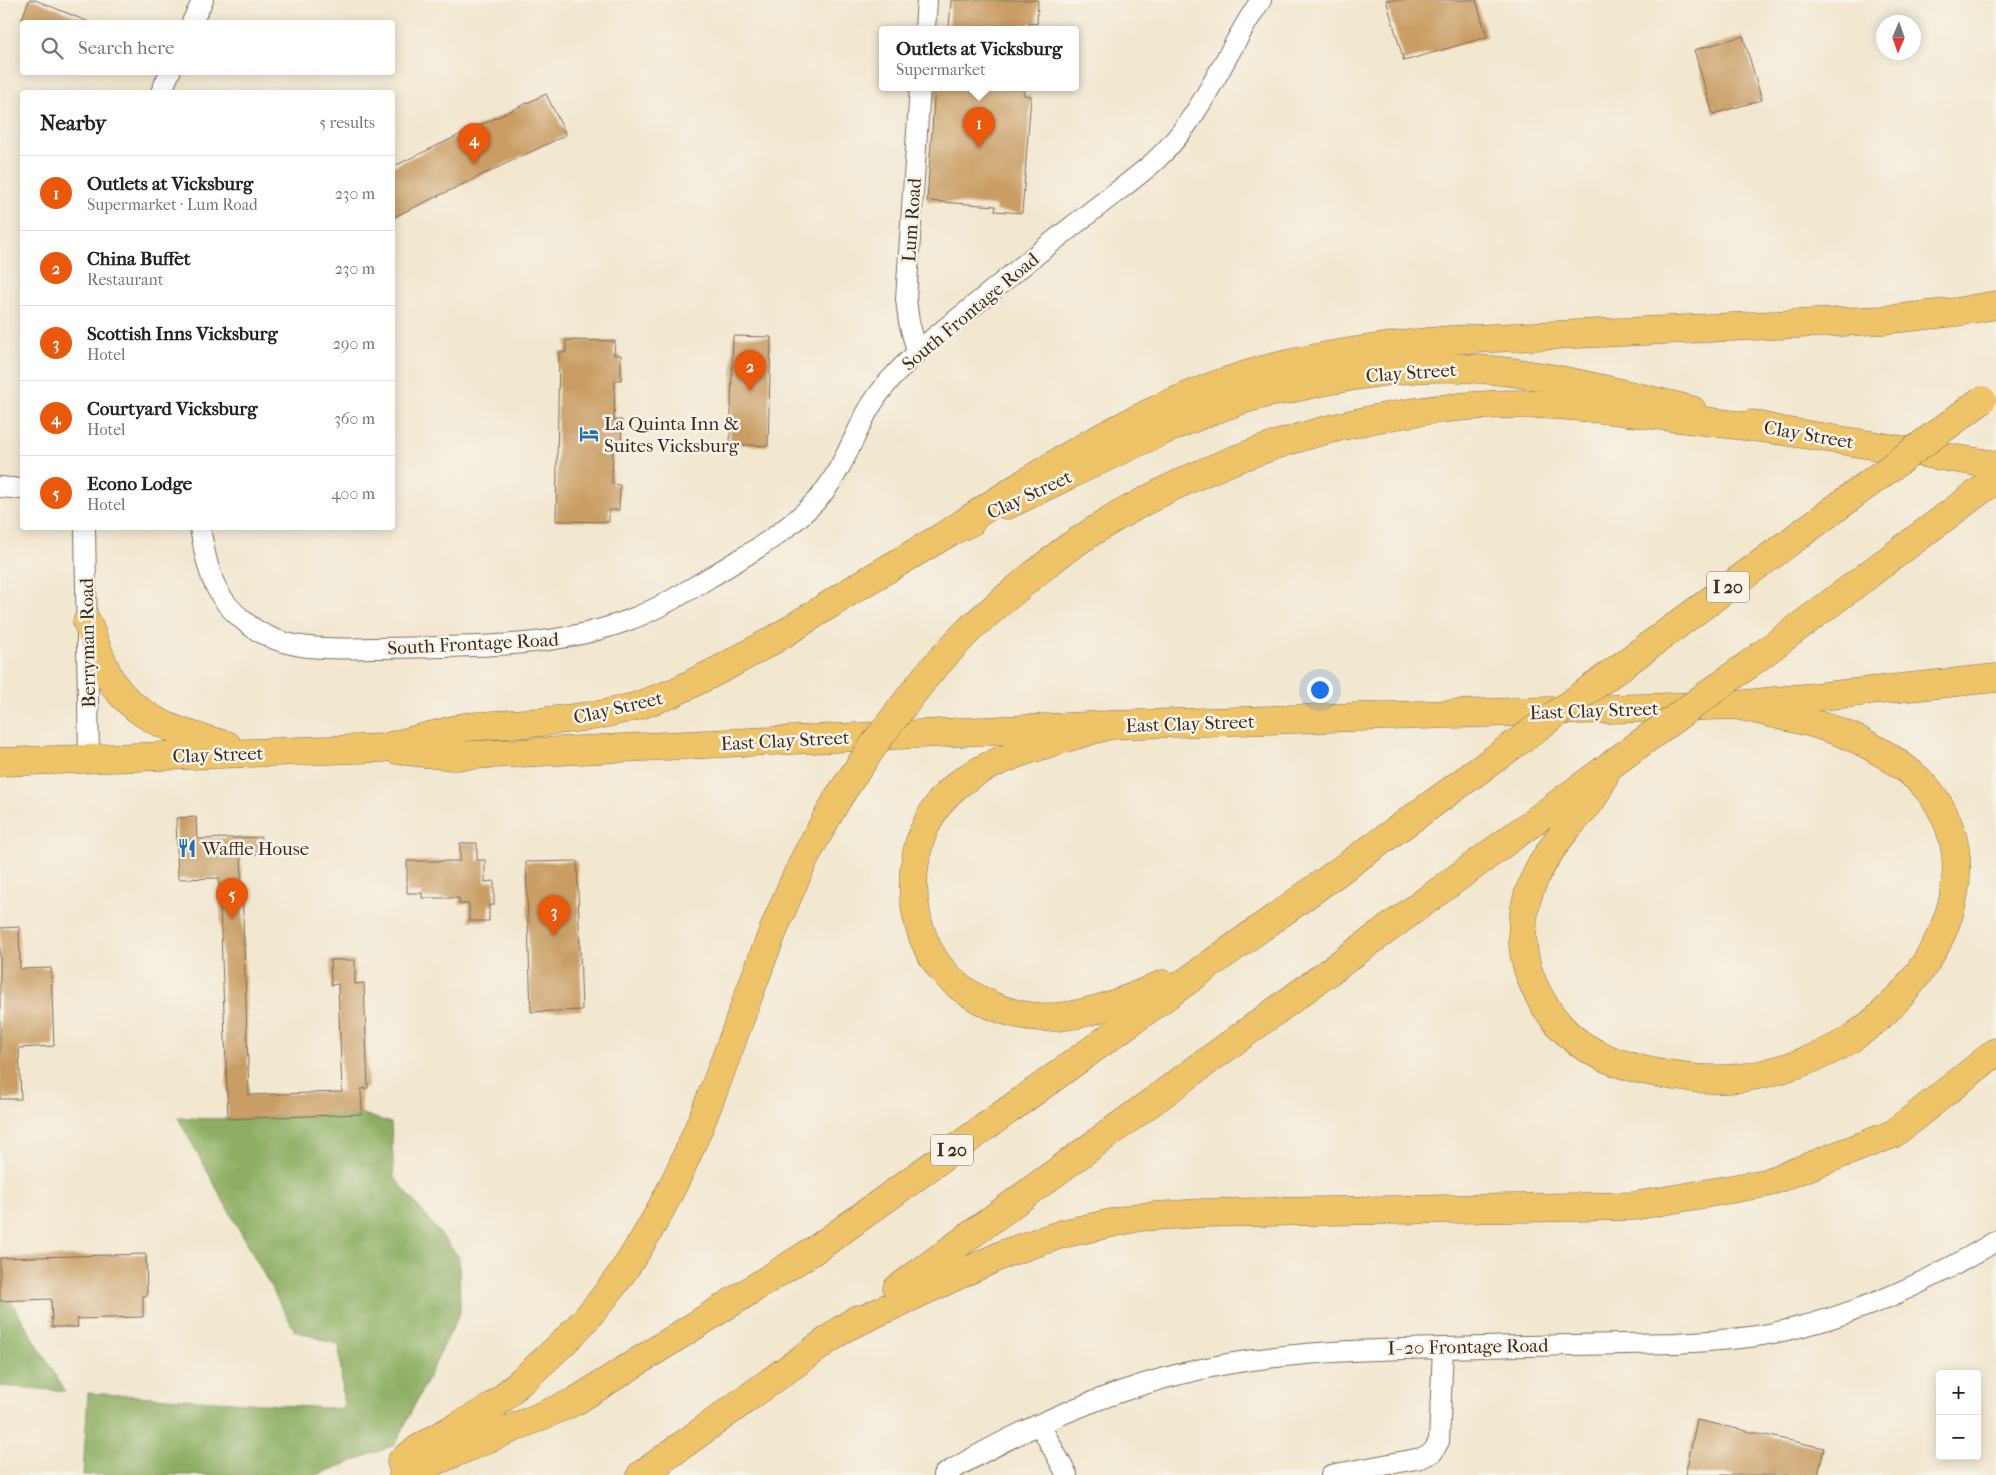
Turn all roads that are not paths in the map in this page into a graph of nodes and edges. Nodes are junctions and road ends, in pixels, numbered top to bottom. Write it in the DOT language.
graph roads {
  1 [pos="203,0"];
  2 [pos="927,0"];
  3 [pos="1261,0"];
  4 [pos="193,20"];
  5 [pos="925,26"];
  6 [pos="169,75"];
  7 [pos="162,90"];
  8 [pos="920,91"];
  9 [pos="1996,305"];
  10 [pos="918,352"];
  11 [pos="1989,395"];
  12 [pos="1777,430"];
  13 [pos="1996,465"];
  14 [pos="1996,479"];
  15 [pos="0,487"];
  16 [pos="20,488"];
  17 [pos="85,530"];
  18 [pos="201,530"];
  19 [pos="950,532"];
  20 [pos="86,622"];
  21 [pos="1996,678"];
  22 [pos="1736,705"];
  23 [pos="1110,725"];
  24 [pos="383,748"];
  25 [pos="255,752"];
  26 [pos="89,758"];
  27 [pos="0,762"];
  28 [pos="1615,762"];
  29 [pos="1210,964"];
  30 [pos="1996,1052"];
  31 [pos="1996,1241"];
  32 [pos="842,1329"];
  33 [pos="1442,1348"];
  34 [pos="1040,1425"];
  35 [pos="385,1475"];
  36 [pos="403,1475"];
  37 [pos="642,1475"];
  38 [pos="943,1475"];
  39 [pos="1067,1475"];
  40 [pos="1331,1475"];
  1 -- 4 [label="street"];
  2 -- 5 [label="street"];
  3 -- 10 [label="street, South Frontage Road"];
  6 -- 7 [label="street"];
  8 -- 10 [label="street, Lum Road"];
  9 -- 19 [label="main road"];
  10 -- 18 [label="street, South Frontage Road"];
  11 -- 29 [label="main road, I 20, bridge"];
  12 -- 13 [label="main road, Clay Street"];
  12 -- 19 [label="main road, Clay Street"];
  12 -- 35 [label="main road, bridge"];
  14 -- 28 [label="main road, bridge"];
  15 -- 16 [label="street"];
  17 -- 20 [label="street, Berryman Road"];
  19 -- 24 [label="main road, Clay Street"];
  20 -- 25 [label="main road"];
  20 -- 26 [label="street, Berryman Road"];
  21 -- 22 [label="main road, East Clay Street"];
  22 -- 23 [label="main road, East Clay Street"];
  22 -- 28 [label="main road"];
  23 -- 24 [label="main road, East Clay Street"];
  23 -- 29 [label="main road"];
  24 -- 25 [label="main road, Clay Street"];
  25 -- 26 [label="main road, Clay Street"];
  26 -- 27 [label="main road"];
  28 -- 32 [label="main road"];
  29 -- 36 [label="main road, I 20"];
  30 -- 32 [label="main road"];
  31 -- 33 [label="street, I- 20 Frontage Road"];
  32 -- 37 [label="main road"];
  33 -- 34 [label="street, I- 20 Frontage Road"];
  33 -- 40 [label="street"];
  34 -- 38 [label="street, I- 20 Frontage Road"];
  34 -- 39 [label="street"];
}
